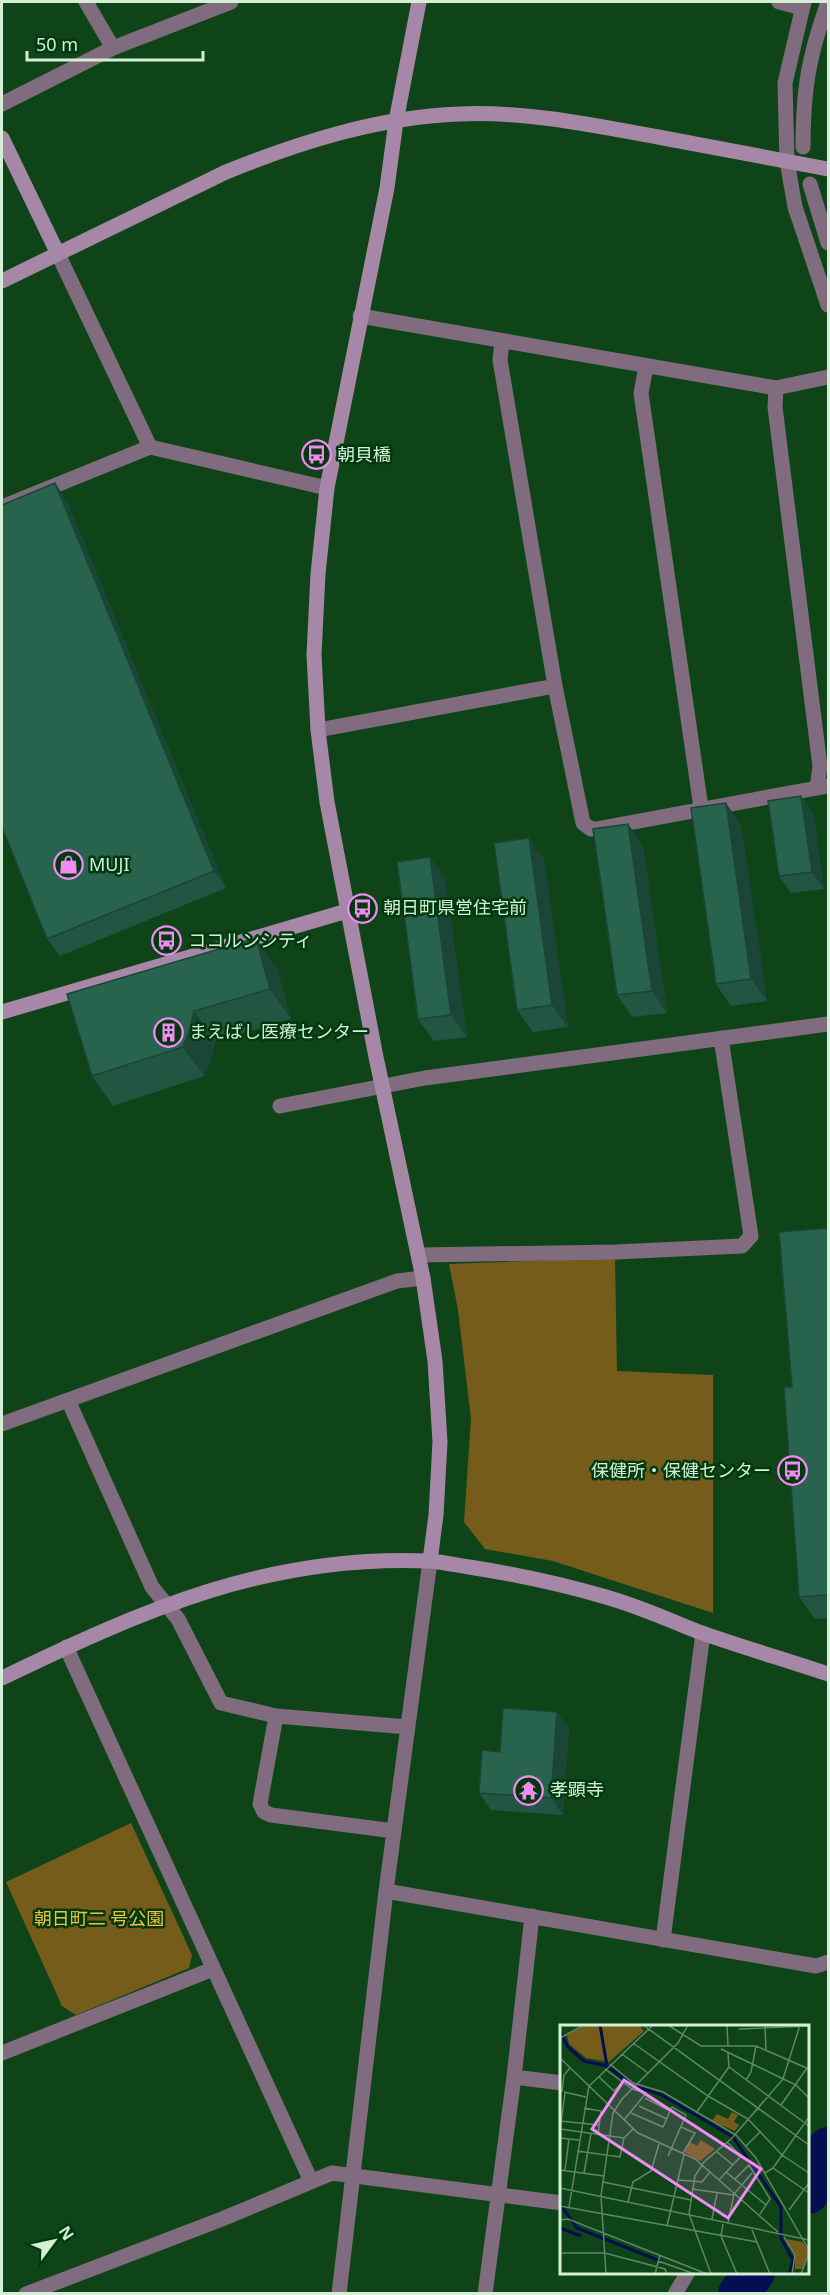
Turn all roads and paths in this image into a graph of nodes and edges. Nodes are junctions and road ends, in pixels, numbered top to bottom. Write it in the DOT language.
graph roads {
  1 [pos="86,2"];
  2 [pos="231,2"];
  3 [pos="419,2"];
  4 [pos="779,2"];
  5 [pos="828,2"];
  6 [pos="803,5"];
  7 [pos="113,48"];
  8 [pos="2,104"];
  9 [pos="396,121"];
  10 [pos="2,138"];
  11 [pos="803,147"];
  12 [pos="787,161"];
  13 [pos="823,168"];
  14 [pos="810,184"];
  15 [pos="828,243"];
  16 [pos="58,254"];
  17 [pos="2,281"];
  18 [pos="828,305"];
  19 [pos="360,316"];
  20 [pos="502,342"];
  21 [pos="646,367"];
  22 [pos="828,378"];
  23 [pos="776,388"];
  24 [pos="150,447"];
  25 [pos="327,488"];
  26 [pos="2,507"];
  27 [pos="555,686"];
  28 [pos="318,730"];
  29 [pos="823,787"];
  30 [pos="700,808"];
  31 [pos="347,911"];
  32 [pos="2,1011"];
  33 [pos="828,1024"];
  34 [pos="721,1038"];
  35 [pos="383,1086"];
  36 [pos="280,1106"];
  37 [pos="419,1255"];
  38 [pos="423,1278"];
  39 [pos="68,1400"];
  40 [pos="2,1424"];
  41 [pos="430,1562"];
  42 [pos="167,1605"];
  43 [pos="703,1633"];
  44 [pos="66,1647"];
  45 [pos="828,1674"];
  46 [pos="2,1678"];
  47 [pos="276,1716"];
  48 [pos="408,1727"];
  49 [pos="394,1831"];
  50 [pos="387,1891"];
  51 [pos="532,1916"];
  52 [pos="663,1940"];
  53 [pos="828,1962"];
  54 [pos="213,1969"];
  55 [pos="2,2053"];
  56 [pos="514,2077"];
  57 [pos="560,2083"];
  58 [pos="352,2176"];
  59 [pos="310,2181"];
  60 [pos="497,2194"];
  61 [pos="560,2203"];
  62 [pos="687,2274"];
  63 [pos="26,2294"];
  64 [pos="339,2294"];
  65 [pos="485,2294"];
  66 [pos="675,2294"];
  1 -- 7 [label="street"];
  2 -- 7 [label="street"];
  3 -- 9 [label="street"];
  4 -- 6 [label="street"];
  5 -- 11 [label="street"];
  6 -- 12 [label="street"];
  7 -- 8 [label="street"];
  9 -- 12 [label="street"];
  9 -- 16 [label="street"];
  9 -- 19 [label="street"];
  10 -- 16 [label="street"];
  12 -- 13 [label="street"];
  12 -- 18 [label="street"];
  14 -- 15 [label="street"];
  16 -- 17 [label="street"];
  16 -- 24 [label="street"];
  19 -- 20 [label="street"];
  19 -- 25 [label="street"];
  20 -- 21 [label="street"];
  20 -- 27 [label="street"];
  21 -- 23 [label="street"];
  21 -- 30 [label="street"];
  22 -- 23 [label="street"];
  23 -- 29 [label="street"];
  24 -- 25 [label="street"];
  24 -- 26 [label="street"];
  25 -- 28 [label="street"];
  27 -- 28 [label="street"];
  27 -- 30 [label="street"];
  28 -- 31 [label="street"];
  29 -- 30 [label="street"];
  31 -- 32 [label="street"];
  31 -- 35 [label="street"];
  33 -- 34 [label="street"];
  34 -- 35 [label="street"];
  34 -- 37 [label="street"];
  35 -- 36 [label="street"];
  35 -- 37 [label="street"];
  37 -- 38 [label="street"];
  38 -- 39 [label="street"];
  38 -- 41 [label="street"];
  39 -- 40 [label="street"];
  39 -- 42 [label="street"];
  41 -- 42 [label="street"];
  41 -- 43 [label="street"];
  41 -- 48 [label="street"];
  42 -- 44 [label="street"];
  42 -- 47 [label="street"];
  43 -- 45 [label="street"];
  43 -- 52 [label="street"];
  44 -- 46 [label="street"];
  44 -- 54 [label="street"];
  47 -- 48 [label="street"];
  47 -- 49 [label="street"];
  48 -- 49 [label="street"];
  49 -- 50 [label="street"];
  50 -- 51 [label="street"];
  50 -- 58 [label="street"];
  51 -- 52 [label="street"];
  51 -- 56 [label="street"];
  52 -- 53 [label="street"];
  54 -- 55 [label="street"];
  54 -- 59 [label="street"];
  56 -- 57 [label="street"];
  56 -- 60 [label="street"];
  58 -- 59 [label="street"];
  58 -- 60 [label="street"];
  58 -- 64 [label="street"];
  59 -- 63 [label="street"];
  60 -- 61 [label="street"];
  60 -- 65 [label="street"];
  62 -- 66 [label="street"];
}
